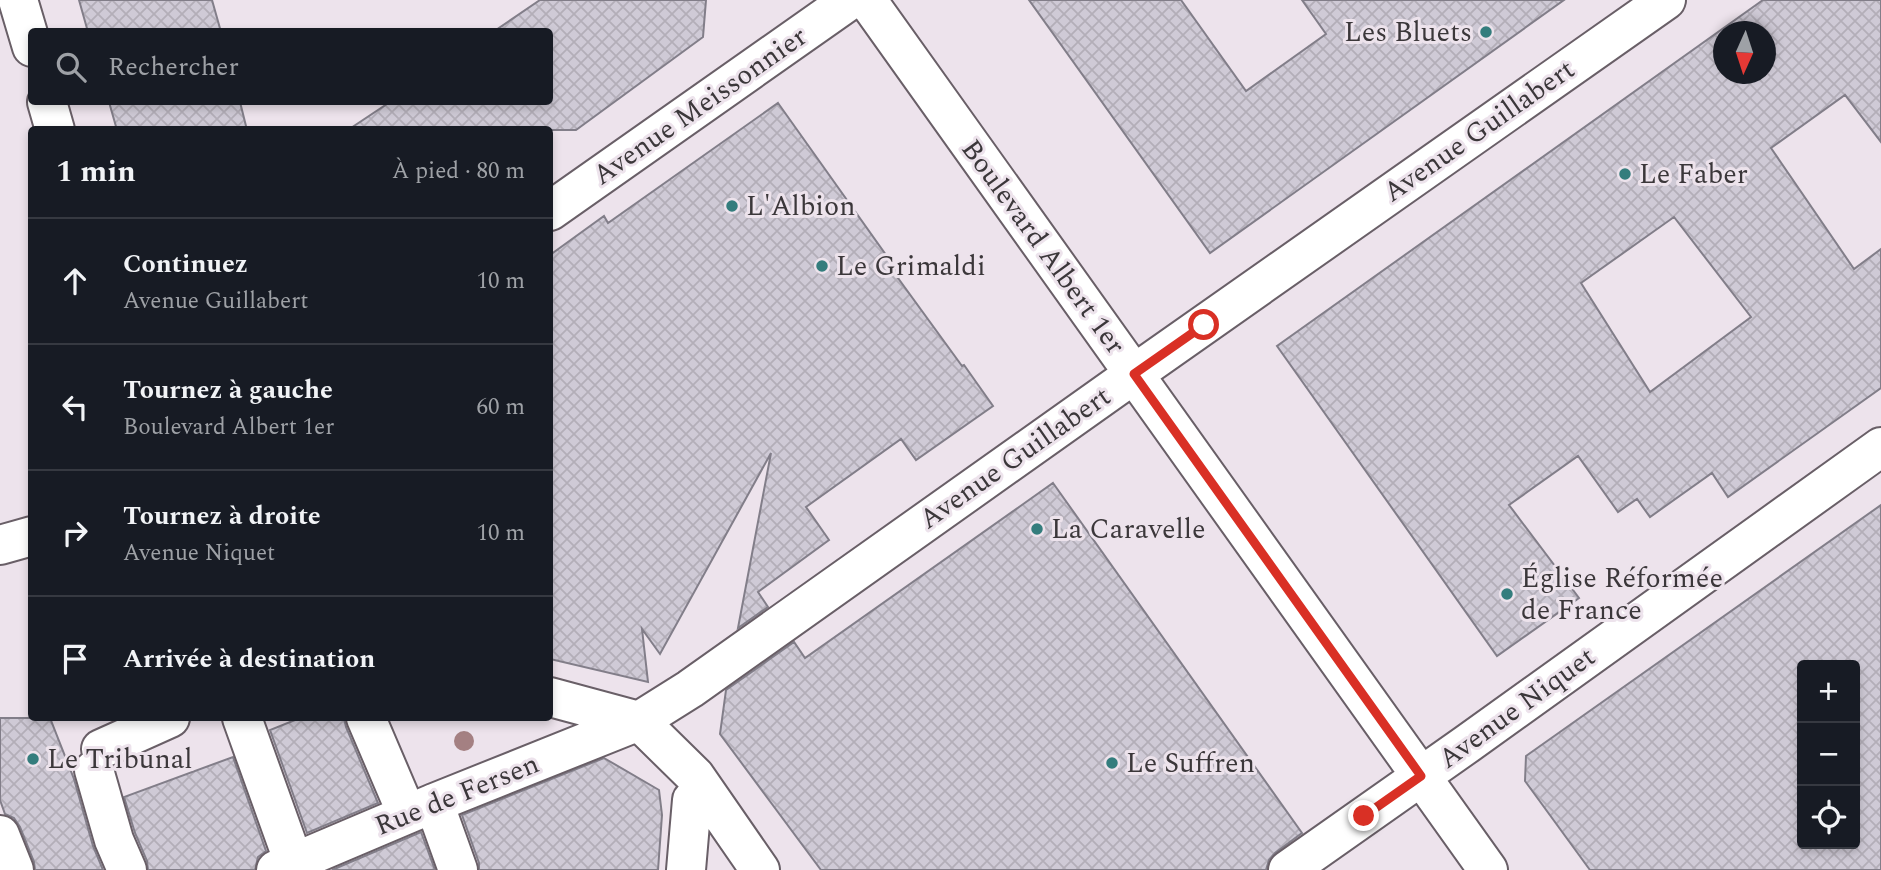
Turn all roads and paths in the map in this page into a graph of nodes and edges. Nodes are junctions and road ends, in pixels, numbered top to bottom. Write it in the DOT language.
graph roads {
  1 [pos="18,0"];
  2 [pos="850,0"];
  3 [pos="867,0"];
  4 [pos="1666,0"];
  5 [pos="28,34"];
  6 [pos="48,105"];
  7 [pos="54,126"];
  8 [pos="553,209"];
  9 [pos="1134,374"];
  10 [pos="1881,447"];
  11 [pos="28,537"];
  12 [pos="0,545"];
  13 [pos="553,698"];
  14 [pos="639,720"];
  15 [pos="165,721"];
  16 [pos="244,721"];
  17 [pos="368,721"];
  18 [pos="1421,776"];
  19 [pos="705,791"];
  20 [pos="421,808"];
  21 [pos="0,835"];
  22 [pos="285,866"];
  23 [pos="13,870"];
  24 [pos="127,870"];
  25 [pos="458,870"];
  26 [pos="686,870"];
  27 [pos="760,870"];
  28 [pos="1288,870"];
  29 [pos="1489,870"];
  1 -- 5 [label="street"];
  2 -- 8 [label="street, Avenue Meissonnier"];
  3 -- 9 [label="street, Boulevard Albert 1er"];
  4 -- 9 [label="street, Avenue Guillabert"];
  6 -- 7 [label="street"];
  9 -- 14 [label="street, Avenue Guillabert"];
  9 -- 18 [label="street, Boulevard Albert 1er"];
  10 -- 18 [label="street, Avenue Niquet"];
  11 -- 12 [label="street"];
  13 -- 14 [label="street"];
  14 -- 19 [label="street"];
  14 -- 20 [label="street, Rue de Fersen"];
  15 -- 24 [label="street"];
  16 -- 22 [label="street"];
  17 -- 20 [label="street"];
  18 -- 28 [label="street, Avenue Niquet"];
  18 -- 29 [label="street, Boulevard Albert 1er"];
  19 -- 26 [label="street"];
  19 -- 27 [label="street"];
  20 -- 22 [label="street, Rue de Fersen"];
  20 -- 25 [label="street"];
  21 -- 23 [label="street"];
}
